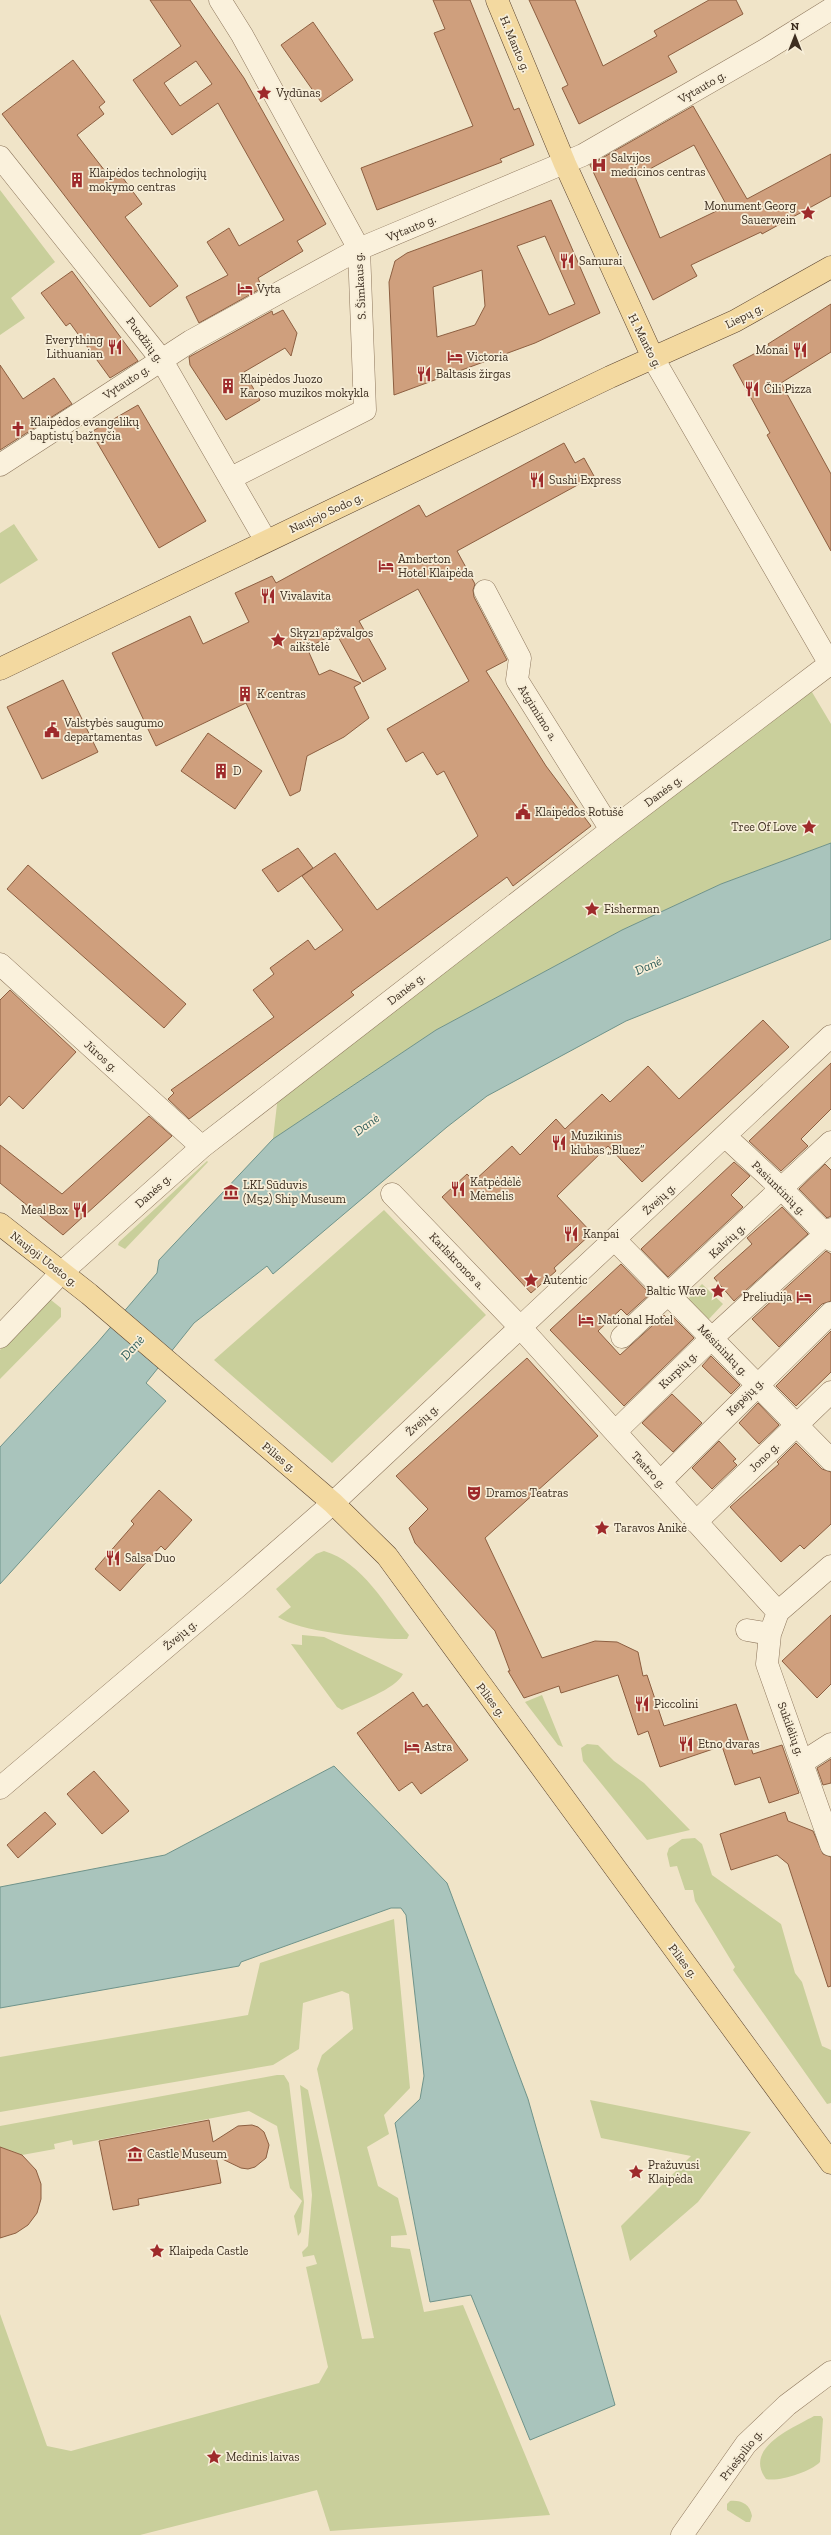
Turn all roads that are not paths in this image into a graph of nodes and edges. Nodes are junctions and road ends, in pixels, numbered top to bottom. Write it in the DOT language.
graph roads {
  1 [pos="220,0"];
  2 [pos="497,0"];
  3 [pos="831,9"];
  4 [pos="0,157"];
  5 [pos="565,164"];
  6 [pos="360,249"];
  7 [pos="831,267"];
  8 [pos="653,358"];
  9 [pos="161,359"];
  10 [pos="0,465"];
  11 [pos="231,478"];
  12 [pos="266,541"];
  13 [pos="485,591"];
  14 [pos="831,664"];
  15 [pos="0,669"];
  16 [pos="611,830"];
  17 [pos="0,964"];
  18 [pos="831,1036"];
  19 [pos="726,1136"];
  20 [pos="831,1142"];
  21 [pos="202,1147"];
  22 [pos="782,1189"];
  23 [pos="392,1194"];
  24 [pos="0,1224"];
  25 [pos="829,1235"];
  26 [pos="615,1240"];
  27 [pos="61,1273"];
  28 [pos="89,1294"];
  29 [pos="670,1295"];
  30 [pos="831,1313"];
  31 [pos="521,1328"];
  32 [pos="0,1337"];
  33 [pos="622,1337"];
  34 [pos="712,1338"];
  35 [pos="757,1385"];
  36 [pos="831,1392"];
  37 [pos="797,1424"];
  38 [pos="615,1432"];
  39 [pos="831,1460"];
  40 [pos="660,1482"];
  41 [pos="333,1502"];
  42 [pos="696,1522"];
  43 [pos="831,1566"];
  44 [pos="778,1612"];
  45 [pos="747,1630"];
  46 [pos="770,1634"];
  47 [pos="831,1744"];
  48 [pos="803,1762"];
  49 [pos="0,1788"];
  50 [pos="831,1845"];
  51 [pos="831,2163"];
  52 [pos="831,2372"];
  53 [pos="682,2535"];
  1 -- 6 [label="street, S. Šimkaus g."];
  2 -- 5 [label="main road, H. Manto g."];
  3 -- 5 [label="street, Vytauto g."];
  4 -- 9 [label="street, Puodžių g."];
  5 -- 6 [label="street, Vytauto g."];
  5 -- 8 [label="main road, H. Manto g."];
  6 -- 9 [label="street, Vytauto g."];
  6 -- 11 [label="street, S. Šimkaus g."];
  7 -- 8 [label="main road, Liepų g."];
  8 -- 12 [label="main road, Naujojo Sodo g."];
  8 -- 14 [label="street, H. Manto g."];
  9 -- 10 [label="street, Vytauto g."];
  9 -- 11 [label="street, Puodžių g."];
  11 -- 12 [label="street, Puodžių g."];
  12 -- 15 [label="main road, Naujojo Sodo g."];
  13 -- 16 [label="street, Atgimimo a."];
  14 -- 16 [label="street, Danės g."];
  16 -- 21 [label="street, Danės g."];
  17 -- 21 [label="street, Jūros g."];
  18 -- 19 [label="street, Žvejų g."];
  19 -- 22 [label="street, Pasiuntinių g."];
  19 -- 26 [label="street, Žvejų g."];
  20 -- 22 [label="street, Kalvių g."];
  21 -- 27 [label="street, Danės g."];
  22 -- 25 [label="street, Pasiuntinių g."];
  22 -- 29 [label="street, Kalvių g."];
  23 -- 31 [label="street, Karlskronos a."];
  24 -- 27 [label="main road, Naujoji Uosto g."];
  25 -- 34 [label="street, Kurpių g."];
  26 -- 29 [label="street, Mėsininkų g."];
  26 -- 31 [label="street, Žvejų g."];
  27 -- 28 [label="main road, Naujoji Uosto g."];
  27 -- 32 [label="street, Danės g."];
  28 -- 41 [label="main road, Pilies g."];
  29 -- 33 [label="street, Kalvių g."];
  29 -- 34 [label="street, Mėsininkų g."];
  30 -- 35 [label="street, Kepėjų g."];
  31 -- 38 [label="street, Teatro g."];
  31 -- 41 [label="street, Žvejų g."];
  34 -- 35 [label="street, Mėsininkų g."];
  34 -- 38 [label="street, Kurpių g."];
  35 -- 37 [label="street, Mėsininkų g."];
  35 -- 40 [label="street, Kepėjų g."];
  36 -- 37 [label="street, Jono g."];
  37 -- 39 [label="street, Mėsininkų g."];
  37 -- 42 [label="street, Jono g."];
  38 -- 40 [label="street, Teatro g."];
  40 -- 42 [label="street, Teatro g."];
  41 -- 49 [label="street, Žvejų g."];
  41 -- 51 [label="main road, Pilies g."];
  42 -- 44 [label="street, Teatro g."];
  43 -- 44 [label="street"];
  44 -- 46 [label="street, Sukilėlių g."];
  45 -- 46 [label="street"];
  46 -- 48 [label="street, Sukilėlių g."];
  47 -- 48 [label="street"];
  48 -- 50 [label="street, Sukilėlių g."];
  52 -- 53 [label="street, Priešpilio g."];
}
